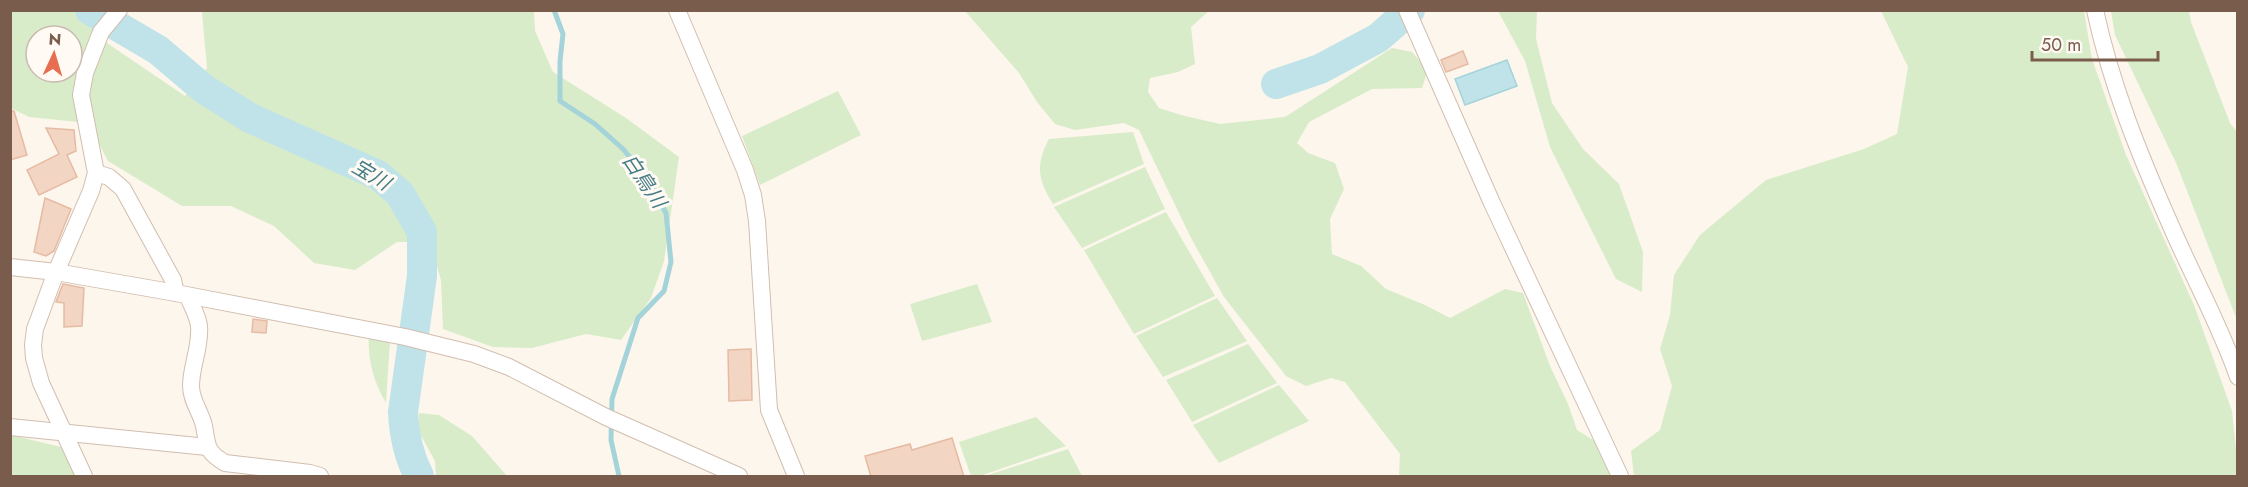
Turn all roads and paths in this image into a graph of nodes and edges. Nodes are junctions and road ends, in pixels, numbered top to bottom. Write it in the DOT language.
graph roads {
  1 [pos="119,10"];
  2 [pos="677,10"];
  3 [pos="2095,10"];
  4 [pos="1409,15"];
  5 [pos="96,173"];
  6 [pos="10,267"];
  7 [pos="56,272"];
  8 [pos="182,295"];
  9 [pos="2238,377"];
  10 [pos="10,427"];
  11 [pos="64,433"];
  12 [pos="207,447"];
  13 [pos="84,477"];
  14 [pos="320,477"];
  15 [pos="739,477"];
  16 [pos="796,477"];
  17 [pos="1620,477"];
  1 -- 5 [label="street"];
  2 -- 16 [label="street"];
  3 -- 9 [label="street"];
  4 -- 17 [label="street"];
  5 -- 7 [label="street"];
  5 -- 8 [label="street"];
  6 -- 7 [label="street"];
  7 -- 8 [label="street"];
  7 -- 11 [label="street"];
  8 -- 12 [label="street"];
  8 -- 15 [label="street"];
  10 -- 11 [label="street"];
  11 -- 12 [label="street"];
  11 -- 13 [label="street"];
  12 -- 14 [label="street"];
}
